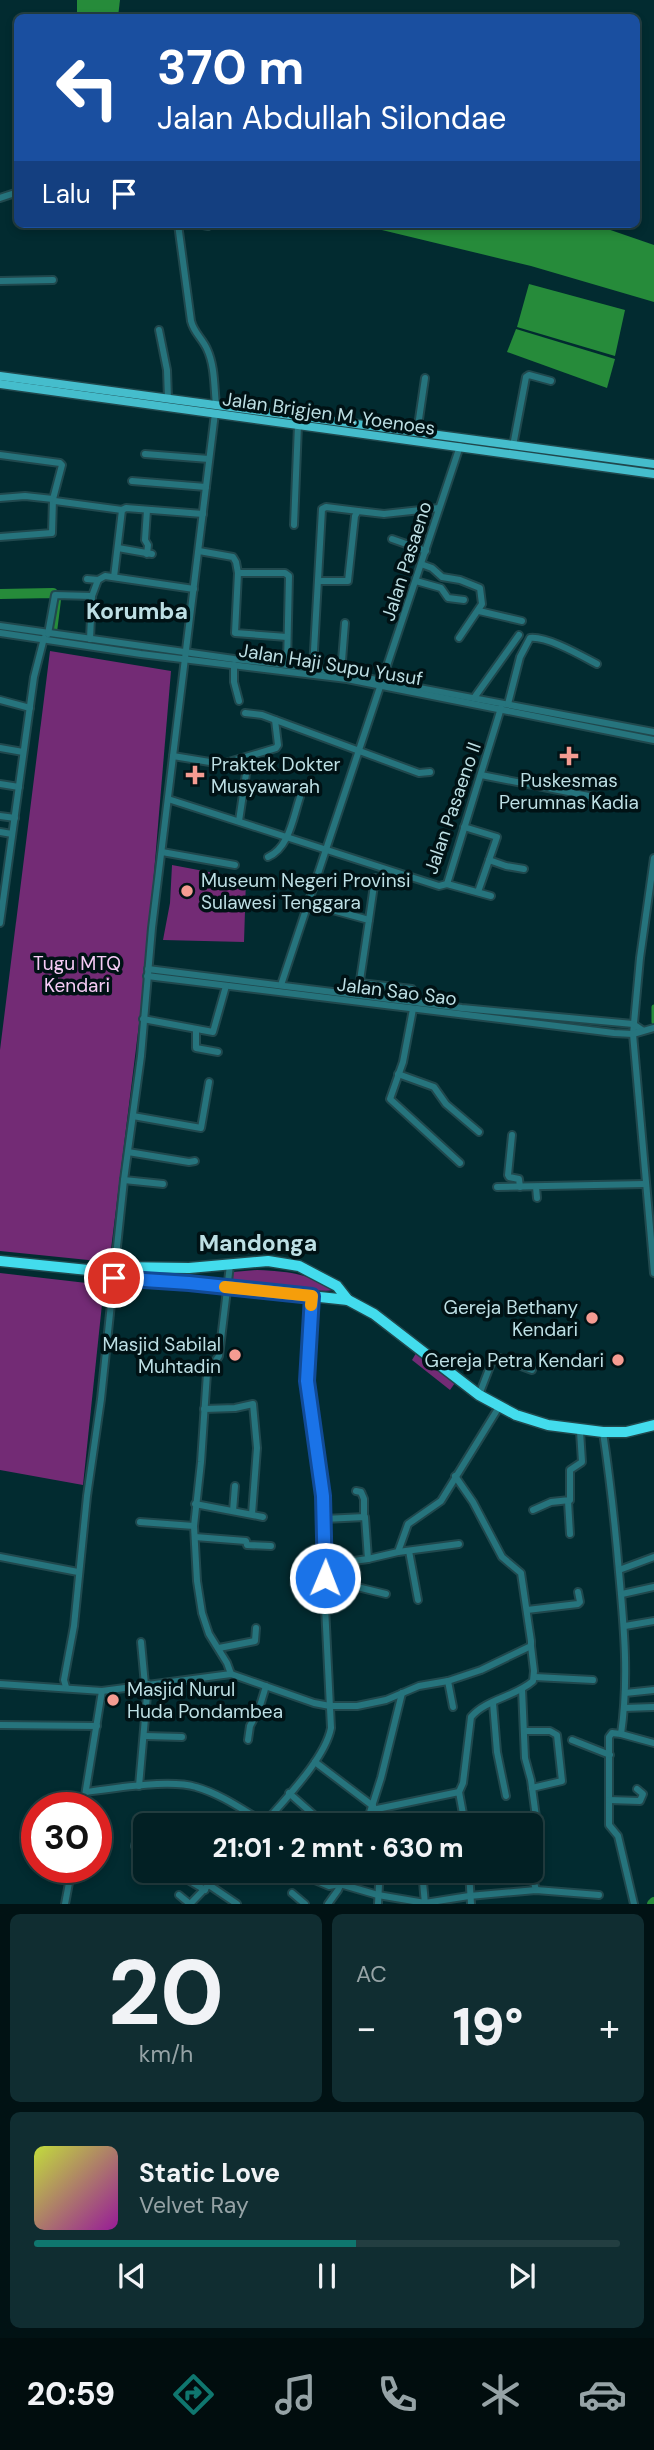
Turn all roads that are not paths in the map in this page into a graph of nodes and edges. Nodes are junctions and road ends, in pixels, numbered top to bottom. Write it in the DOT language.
graph roads {
  1 [pos="179,228"];
  2 [pos="54,280"];
  3 [pos="0,281"];
  4 [pos="159,330"];
  5 [pos="0,376"];
  6 [pos="425,378"];
  7 [pos="551,381"];
  8 [pos="0,384"];
  9 [pos="168,399"];
  10 [pos="216,409"];
  11 [pos="298,425"];
  12 [pos="358,429"];
  13 [pos="417,433"];
  14 [pos="460,446"];
  15 [pos="513,446"];
  16 [pos="145,454"];
  17 [pos="0,455"];
  18 [pos="209,459"];
  19 [pos="654,464"];
  20 [pos="654,474"];
  21 [pos="132,481"];
  22 [pos="206,487"];
  23 [pos="0,498"];
  24 [pos="54,500"];
  25 [pos="439,508"];
  26 [pos="122,510"];
  27 [pos="147,510"];
  28 [pos="358,511"];
  29 [pos="203,513"];
  30 [pos="295,525"];
  31 [pos="0,537"];
  32 [pos="392,538"];
  33 [pos="118,548"];
  34 [pos="199,551"];
  35 [pos="426,551"];
  36 [pos="421,564"];
  37 [pos="238,573"];
  38 [pos="114,577"];
  39 [pos="87,579"];
  40 [pos="98,580"];
  41 [pos="318,580"];
  42 [pos="416,581"];
  43 [pos="194,589"];
  44 [pos="92,596"];
  45 [pos="464,600"];
  46 [pos="479,611"];
  47 [pos="522,621"];
  48 [pos="345,624"];
  49 [pos="0,626"];
  50 [pos="0,632"];
  51 [pos="46,635"];
  52 [pos="519,635"];
  53 [pos="287,637"];
  54 [pos="459,638"];
  55 [pos="90,639"];
  56 [pos="186,656"];
  57 [pos="597,664"];
  58 [pos="234,665"];
  59 [pos="287,665"];
  60 [pos="313,668"];
  61 [pos="341,673"];
  62 [pos="381,683"];
  63 [pos="474,698"];
  64 [pos="0,700"];
  65 [pos="240,701"];
  66 [pos="504,706"];
  67 [pos="30,708"];
  68 [pos="246,713"];
  69 [pos="275,720"];
  70 [pos="654,732"];
  71 [pos="654,740"];
  72 [pos="0,748"];
  73 [pos="358,750"];
  74 [pos="23,752"];
  75 [pos="173,756"];
  76 [pos="247,767"];
  77 [pos="430,772"];
  78 [pos="481,775"];
  79 [pos="0,784"];
  80 [pos="19,787"];
  81 [pos="300,797"];
  82 [pos="594,797"];
  83 [pos="168,799"];
  84 [pos="0,816"];
  85 [pos="15,818"];
  86 [pos="239,821"];
  87 [pos="464,827"];
  88 [pos="0,832"];
  89 [pos="12,834"];
  90 [pos="287,837"];
  91 [pos="326,849"];
  92 [pos="162,852"];
  93 [pos="0,855"];
  94 [pos="9,855"];
  95 [pos="268,857"];
  96 [pos="654,858"];
  97 [pos="489,860"];
  98 [pos="235,864"];
  99 [pos="524,869"];
  100 [pos="375,878"];
  101 [pos="447,884"];
  102 [pos="2,888"];
  103 [pos="478,892"];
  104 [pos="491,896"];
  105 [pos="325,908"];
  106 [pos="369,920"];
  107 [pos="0,923"];
  108 [pos="147,973"];
  109 [pos="360,983"];
  110 [pos="281,985"];
  111 [pos="226,986"];
  112 [pos="412,989"];
  113 [pos="358,994"];
  114 [pos="413,1009"];
  115 [pos="143,1019"];
  116 [pos="633,1024"];
  117 [pos="654,1028"];
  118 [pos="196,1029"];
  119 [pos="642,1030"];
  120 [pos="633,1034"];
  121 [pos="218,1052"];
  122 [pos="398,1074"];
  123 [pos="209,1082"];
  124 [pos="133,1116"];
  125 [pos="479,1132"];
  126 [pos="512,1135"];
  127 [pos="128,1152"];
  128 [pos="195,1161"];
  129 [pos="460,1163"];
  130 [pos="124,1180"];
  131 [pos="163,1184"];
  132 [pos="645,1184"];
  133 [pos="497,1186"];
  134 [pos="520,1187"];
  135 [pos="536,1187"];
  136 [pos="537,1198"];
  137 [pos="0,1261"];
  138 [pos="230,1265"];
  139 [pos="115,1273"];
  140 [pos="654,1273"];
  141 [pos="337,1286"];
  142 [pos="228,1287"];
  143 [pos="312,1296"];
  144 [pos="331,1299"];
  145 [pos="348,1300"];
  146 [pos="532,1370"];
  147 [pos="479,1395"];
  148 [pos="499,1407"];
  149 [pos="204,1409"];
  150 [pos="654,1425"];
  151 [pos="580,1431"];
  152 [pos="603,1432"];
  153 [pos="456,1476"];
  154 [pos="235,1486"];
  155 [pos="356,1491"];
  156 [pos="568,1501"];
  157 [pos="195,1504"];
  158 [pos="534,1510"];
  159 [pos="233,1511"];
  160 [pos="252,1514"];
  161 [pos="364,1516"];
  162 [pos="263,1517"];
  163 [pos="324,1519"];
  164 [pos="140,1522"];
  165 [pos="194,1526"];
  166 [pos="570,1534"];
  167 [pos="195,1537"];
  168 [pos="459,1544"];
  169 [pos="271,1546"];
  170 [pos="409,1551"];
  171 [pos="398,1552"];
  172 [pos="0,1557"];
  173 [pos="654,1557"];
  174 [pos="368,1559"];
  175 [pos="326,1565"];
  176 [pos="619,1570"];
  177 [pos="78,1572"];
  178 [pos="324,1586"];
  179 [pos="654,1587"];
  180 [pos="578,1592"];
  181 [pos="386,1594"];
  182 [pos="622,1594"];
  183 [pos="418,1600"];
  184 [pos="527,1610"];
  185 [pos="654,1621"];
  186 [pos="625,1626"];
  187 [pos="256,1628"];
  188 [pos="141,1642"];
  189 [pos="531,1646"];
  190 [pos="219,1648"];
  191 [pos="231,1674"];
  192 [pos="535,1677"];
  193 [pos="448,1681"];
  194 [pos="593,1681"];
  195 [pos="0,1684"];
  196 [pos="147,1685"];
  197 [pos="266,1686"];
  198 [pos="65,1687"];
  199 [pos="522,1689"];
  200 [pos="654,1690"];
  201 [pos="102,1691"];
  202 [pos="402,1693"];
  203 [pos="625,1693"];
  204 [pos="493,1703"];
  205 [pos="330,1706"];
  206 [pos="453,1707"];
  207 [pos="654,1707"];
  208 [pos="624,1708"];
  209 [pos="0,1725"];
  210 [pos="97,1726"];
  211 [pos="524,1731"];
  212 [pos="621,1734"];
  213 [pos="145,1736"];
  214 [pos="182,1737"];
  215 [pos="248,1740"];
  216 [pos="572,1740"];
  217 [pos="654,1743"];
  218 [pos="610,1755"];
  219 [pos="315,1762"];
  220 [pos="138,1786"];
  221 [pos="533,1788"];
  222 [pos="637,1788"];
  223 [pos="86,1792"];
  224 [pos="459,1792"];
  225 [pos="289,1793"];
  226 [pos="506,1796"];
  227 [pos="609,1800"];
  228 [pos="372,1808"];
  229 [pos="247,1813"];
  230 [pos="273,1813"];
  231 [pos="312,1813"];
  232 [pos="370,1813"];
  233 [pos="462,1813"];
  234 [pos="69,1883"];
  235 [pos="197,1883"];
  236 [pos="211,1883"];
  237 [pos="322,1883"];
  238 [pos="378,1883"];
  239 [pos="424,1883"];
  240 [pos="469,1883"];
  241 [pos="340,1884"];
  242 [pos="329,1886"];
  243 [pos="207,1888"];
  244 [pos="536,1890"];
  245 [pos="292,1893"];
  246 [pos="179,1895"];
  247 [pos="378,1895"];
  248 [pos="599,1895"];
  249 [pos="469,1896"];
  250 [pos="330,1902"];
  251 [pos="425,1903"];
  252 [pos="65,1904"];
  253 [pos="190,1904"];
  254 [pos="237,1904"];
  255 [pos="305,1904"];
  256 [pos="378,1904"];
  257 [pos="471,1904"];
  258 [pos="634,1904"];
  1 -- 10 [label="street"];
  2 -- 3 [label="street"];
  4 -- 9 [label="street"];
  5 -- 9 [label="main road, Jalan Brigjen M. Yoenoes"];
  6 -- 13 [label="street"];
  7 -- 15 [label="street"];
  8 -- 10 [label="main road, Jalan Brigjen M. Yoenoes"];
  9 -- 10 [label="main road, Jalan Brigjen M. Yoenoes"];
  10 -- 11 [label="main road, Jalan Brigjen M. Yoenoes"];
  10 -- 12 [label="main road, Jalan Brigjen M. Yoenoes"];
  10 -- 18 [label="street"];
  11 -- 12 [label="main road, Jalan Brigjen M. Yoenoes"];
  11 -- 30 [label="street"];
  12 -- 13 [label="main road, Jalan Brigjen M. Yoenoes"];
  12 -- 14 [label="main road, Jalan Brigjen M. Yoenoes"];
  13 -- 15 [label="main road, Jalan Brigjen M. Yoenoes"];
  14 -- 20 [label="main road, Jalan Brigjen M. Yoenoes"];
  14 -- 25 [label="street, Jalan Pasaeno"];
  15 -- 19 [label="main road, Jalan Brigjen M. Yoenoes"];
  16 -- 18 [label="street"];
  17 -- 24 [label="street"];
  18 -- 22 [label="street"];
  21 -- 22 [label="street"];
  22 -- 29 [label="street"];
  23 -- 24 [label="street"];
  24 -- 26 [label="street"];
  24 -- 31 [label="street"];
  25 -- 28 [label="street"];
  25 -- 35 [label="street, Jalan Pasaeno"];
  26 -- 27 [label="street"];
  26 -- 33 [label="street"];
  27 -- 29 [label="street"];
  27 -- 33 [label="street"];
  28 -- 41 [label="street"];
  28 -- 41 [label="street"];
  29 -- 34 [label="street"];
  32 -- 35 [label="street"];
  33 -- 38 [label="street"];
  34 -- 37 [label="street"];
  34 -- 43 [label="street"];
  35 -- 36 [label="street, Jalan Pasaeno"];
  36 -- 42 [label="street, Jalan Pasaeno"];
  36 -- 46 [label="street"];
  37 -- 53 [label="street"];
  37 -- 53 [label="street"];
  38 -- 40 [label="street"];
  38 -- 43 [label="street"];
  39 -- 40 [label="street"];
  40 -- 44 [label="street"];
  41 -- 60 [label="street"];
  42 -- 45 [label="street"];
  42 -- 62 [label="street, Jalan Pasaeno"];
  43 -- 56 [label="street"];
  44 -- 51 [label="street"];
  44 -- 55 [label="street"];
  46 -- 47 [label="street"];
  46 -- 54 [label="street"];
  48 -- 61 [label="street"];
  49 -- 51 [label="street, Jalan Haji Supu Yusuf"];
  50 -- 51 [label="street, Jalan Haji Supu Yusuf"];
  51 -- 55 [label="street, Jalan Haji Supu Yusuf"];
  51 -- 56 [label="street, Jalan Haji Supu Yusuf"];
  51 -- 67 [label="street"];
  52 -- 63 [label="street"];
  53 -- 59 [label="street"];
  55 -- 56 [label="street, Jalan Haji Supu Yusuf"];
  56 -- 58 [label="street, Jalan Haji Supu Yusuf"];
  56 -- 59 [label="street, Jalan Haji Supu Yusuf"];
  56 -- 75 [label="street"];
  57 -- 66 [label="street, Jalan Pasaeno II"];
  58 -- 62 [label="street, Jalan Haji Supu Yusuf"];
  58 -- 65 [label="street"];
  59 -- 60 [label="street, Jalan Haji Supu Yusuf"];
  60 -- 61 [label="street, Jalan Haji Supu Yusuf"];
  61 -- 62 [label="street, Jalan Haji Supu Yusuf"];
  62 -- 63 [label="street, Jalan Haji Supu Yusuf"];
  62 -- 66 [label="street, Jalan Haji Supu Yusuf"];
  62 -- 73 [label="street, Jalan Pasaeno"];
  63 -- 66 [label="street, Jalan Haji Supu Yusuf"];
  64 -- 67 [label="street"];
  66 -- 70 [label="street, Jalan Haji Supu Yusuf"];
  66 -- 71 [label="street, Jalan Haji Supu Yusuf"];
  66 -- 78 [label="street, Jalan Pasaeno II"];
  67 -- 74 [label="street"];
  68 -- 69 [label="street"];
  69 -- 73 [label="street"];
  69 -- 75 [label="street"];
  72 -- 74 [label="street"];
  73 -- 77 [label="street"];
  73 -- 91 [label="street, Jalan Pasaeno"];
  74 -- 80 [label="street"];
  75 -- 83 [label="street"];
  76 -- 86 [label="street"];
  78 -- 82 [label="street"];
  78 -- 87 [label="street, Jalan Pasaeno II"];
  79 -- 80 [label="street"];
  80 -- 85 [label="street"];
  81 -- 90 [label="street"];
  83 -- 86 [label="street, Jalan Pasaeno II"];
  83 -- 92 [label="street"];
  84 -- 85 [label="street"];
  85 -- 89 [label="street"];
  86 -- 90 [label="street, Jalan Pasaeno II"];
  87 -- 97 [label="street"];
  87 -- 101 [label="street, Jalan Pasaeno II"];
  88 -- 89 [label="street"];
  89 -- 94 [label="street"];
  90 -- 91 [label="street, Jalan Pasaeno II"];
  90 -- 95 [label="street"];
  91 -- 101 [label="street, Jalan Pasaeno II"];
  91 -- 110 [label="street, Jalan Pasaeno"];
  92 -- 98 [label="street"];
  92 -- 108 [label="street"];
  93 -- 94 [label="street"];
  94 -- 102 [label="street"];
  96 -- 116 [label="street"];
  97 -- 99 [label="street"];
  97 -- 103 [label="street"];
  100 -- 106 [label="street"];
  101 -- 103 [label="street"];
  102 -- 107 [label="street"];
  103 -- 104 [label="street"];
  105 -- 106 [label="street"];
  106 -- 109 [label="street"];
  108 -- 110 [label="street, Jalan Sao Sao"];
  108 -- 111 [label="street, Jalan Sao Sao"];
  108 -- 115 [label="street"];
  109 -- 112 [label="street"];
  109 -- 113 [label="street"];
  110 -- 113 [label="street, Jalan Sao Sao"];
  111 -- 114 [label="street, Jalan Sao Sao"];
  111 -- 118 [label="street"];
  113 -- 116 [label="street, Jalan Sao Sao"];
  114 -- 120 [label="street, Jalan Sao Sao"];
  114 -- 122 [label="street"];
  115 -- 118 [label="street"];
  115 -- 124 [label="street"];
  116 -- 119 [label="street, Jalan Sao Sao"];
  116 -- 120 [label="street"];
  117 -- 119 [label="street"];
  118 -- 121 [label="street"];
  119 -- 120 [label="street"];
  120 -- 132 [label="street"];
  122 -- 125 [label="street"];
  122 -- 129 [label="street"];
  123 -- 124 [label="street"];
  124 -- 127 [label="street"];
  126 -- 134 [label="street"];
  127 -- 128 [label="street"];
  127 -- 130 [label="street"];
  130 -- 131 [label="street"];
  130 -- 139 [label="street"];
  132 -- 135 [label="street"];
  132 -- 140 [label="street"];
  133 -- 134 [label="street"];
  134 -- 135 [label="street"];
  135 -- 136 [label="street"];
  137 -- 139 [label="highway"];
  138 -- 139 [label="highway"];
  138 -- 141 [label="highway"];
  138 -- 142 [label="street"];
  139 -- 142 [label="highway"];
  139 -- 177 [label="street"];
  141 -- 144 [label="highway"];
  141 -- 145 [label="highway"];
  142 -- 143 [label="highway"];
  142 -- 149 [label="street"];
  143 -- 144 [label="highway"];
  143 -- 163 [label="street"];
  144 -- 145 [label="highway"];
  145 -- 147 [label="highway"];
  146 -- 147 [label="street"];
  147 -- 148 [label="highway"];
  148 -- 151 [label="highway"];
  148 -- 153 [label="street"];
  149 -- 157 [label="street"];
  149 -- 160 [label="street"];
  150 -- 152 [label="highway"];
  151 -- 152 [label="highway"];
  151 -- 156 [label="street"];
  152 -- 176 [label="street"];
  153 -- 171 [label="street"];
  153 -- 184 [label="street"];
  154 -- 159 [label="street"];
  155 -- 161 [label="street"];
  156 -- 158 [label="street"];
  156 -- 166 [label="street"];
  157 -- 159 [label="street"];
  157 -- 165 [label="street"];
  159 -- 160 [label="street"];
  160 -- 162 [label="street"];
  161 -- 163 [label="street"];
  161 -- 174 [label="street"];
  163 -- 175 [label="street"];
  164 -- 165 [label="street"];
  165 -- 167 [label="street"];
  167 -- 169 [label="street"];
  167 -- 190 [label="street"];
  168 -- 170 [label="street"];
  170 -- 171 [label="street"];
  170 -- 183 [label="street"];
  171 -- 174 [label="street"];
  172 -- 177 [label="street"];
  173 -- 176 [label="street"];
  174 -- 175 [label="street"];
  175 -- 178 [label="street"];
  176 -- 182 [label="street"];
  177 -- 198 [label="street"];
  178 -- 181 [label="street"];
  178 -- 205 [label="street"];
  179 -- 182 [label="street"];
  180 -- 184 [label="street"];
  182 -- 186 [label="street"];
  184 -- 189 [label="street"];
  185 -- 186 [label="street"];
  186 -- 203 [label="street"];
  187 -- 190 [label="street"];
  188 -- 196 [label="street"];
  189 -- 192 [label="street"];
  189 -- 193 [label="street"];
  190 -- 191 [label="street"];
  191 -- 196 [label="street"];
  191 -- 197 [label="street"];
  192 -- 194 [label="street"];
  192 -- 199 [label="street"];
  193 -- 202 [label="street"];
  193 -- 206 [label="street"];
  195 -- 198 [label="street"];
  196 -- 201 [label="street"];
  196 -- 213 [label="street"];
  197 -- 205 [label="street"];
  197 -- 215 [label="street"];
  198 -- 201 [label="street"];
  199 -- 204 [label="street"];
  199 -- 211 [label="street"];
  200 -- 203 [label="street"];
  201 -- 210 [label="street"];
  202 -- 205 [label="street"];
  202 -- 228 [label="street"];
  203 -- 208 [label="street"];
  204 -- 224 [label="street"];
  204 -- 226 [label="street"];
  205 -- 219 [label="street"];
  207 -- 208 [label="street"];
  208 -- 212 [label="street"];
  209 -- 210 [label="street"];
  210 -- 223 [label="street"];
  211 -- 221 [label="street"];
  211 -- 221 [label="street"];
  212 -- 217 [label="street"];
  212 -- 218 [label="street"];
  213 -- 214 [label="street"];
  213 -- 220 [label="street"];
  216 -- 218 [label="street"];
  218 -- 227 [label="street"];
  219 -- 225 [label="street"];
  219 -- 228 [label="street"];
  220 -- 223 [label="street"];
  220 -- 229 [label="street"];
  221 -- 244 [label="street"];
  222 -- 227 [label="street"];
  224 -- 228 [label="street"];
  224 -- 233 [label="street"];
  225 -- 230 [label="street"];
  225 -- 231 [label="street"];
  227 -- 258 [label="street"];
  228 -- 232 [label="street"];
  234 -- 252 [label="street"];
  235 -- 243 [label="street"];
  236 -- 243 [label="street"];
  237 -- 242 [label="street"];
  238 -- 247 [label="street"];
  239 -- 251 [label="street"];
  240 -- 249 [label="street"];
  241 -- 242 [label="street"];
  241 -- 247 [label="street"];
  241 -- 250 [label="street"];
  242 -- 250 [label="street"];
  243 -- 253 [label="street"];
  243 -- 254 [label="street"];
  244 -- 248 [label="street"];
  244 -- 249 [label="street"];
  245 -- 255 [label="street"];
  246 -- 253 [label="street"];
  247 -- 251 [label="street"];
  247 -- 256 [label="street"];
  249 -- 251 [label="street"];
  249 -- 257 [label="street"];
}
